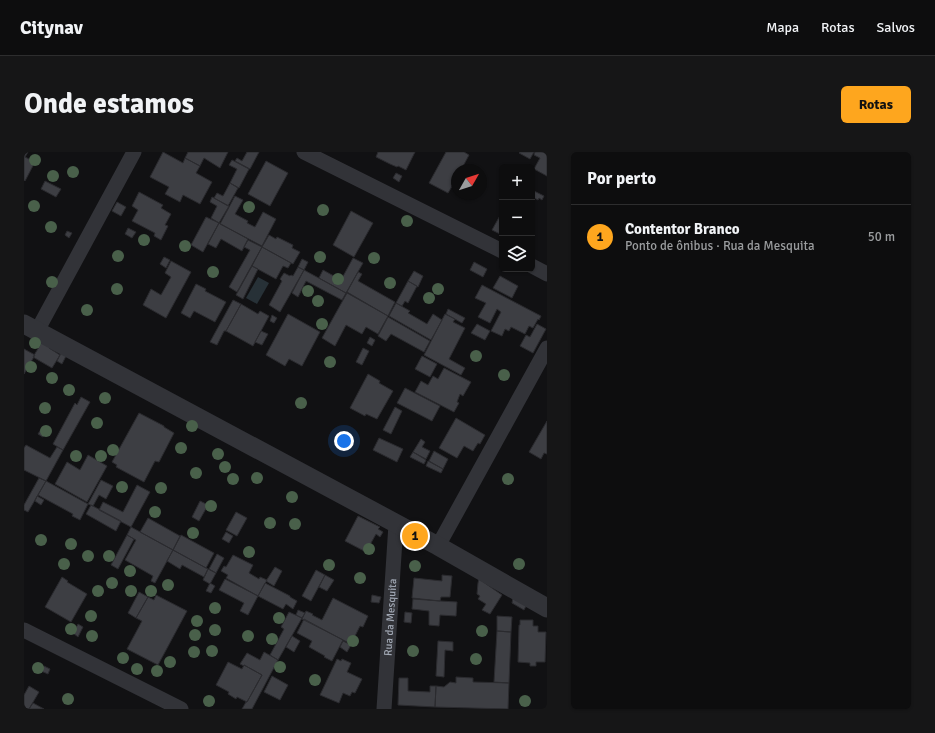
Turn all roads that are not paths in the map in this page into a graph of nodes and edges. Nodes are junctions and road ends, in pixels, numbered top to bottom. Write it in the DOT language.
graph roads {
  1 [pos="134,152"];
  2 [pos="304,152"];
  3 [pos="499,250"];
  4 [pos="535,268"];
  5 [pos="547,274"];
  6 [pos="30,327"];
  7 [pos="547,348"];
  8 [pos="396,524"];
  9 [pos="438,546"];
  10 [pos="547,608"];
  11 [pos="24,630"];
  12 [pos="181,709"];
  13 [pos="384,709"];
  1 -- 6 [label="street"];
  2 -- 3 [label="street"];
  4 -- 5 [label="street"];
  6 -- 8 [label="street"];
  7 -- 9 [label="street"];
  8 -- 9 [label="street"];
  8 -- 13 [label="street, Rua da Mesquita"];
  9 -- 10 [label="street"];
  11 -- 12 [label="street"];
}
